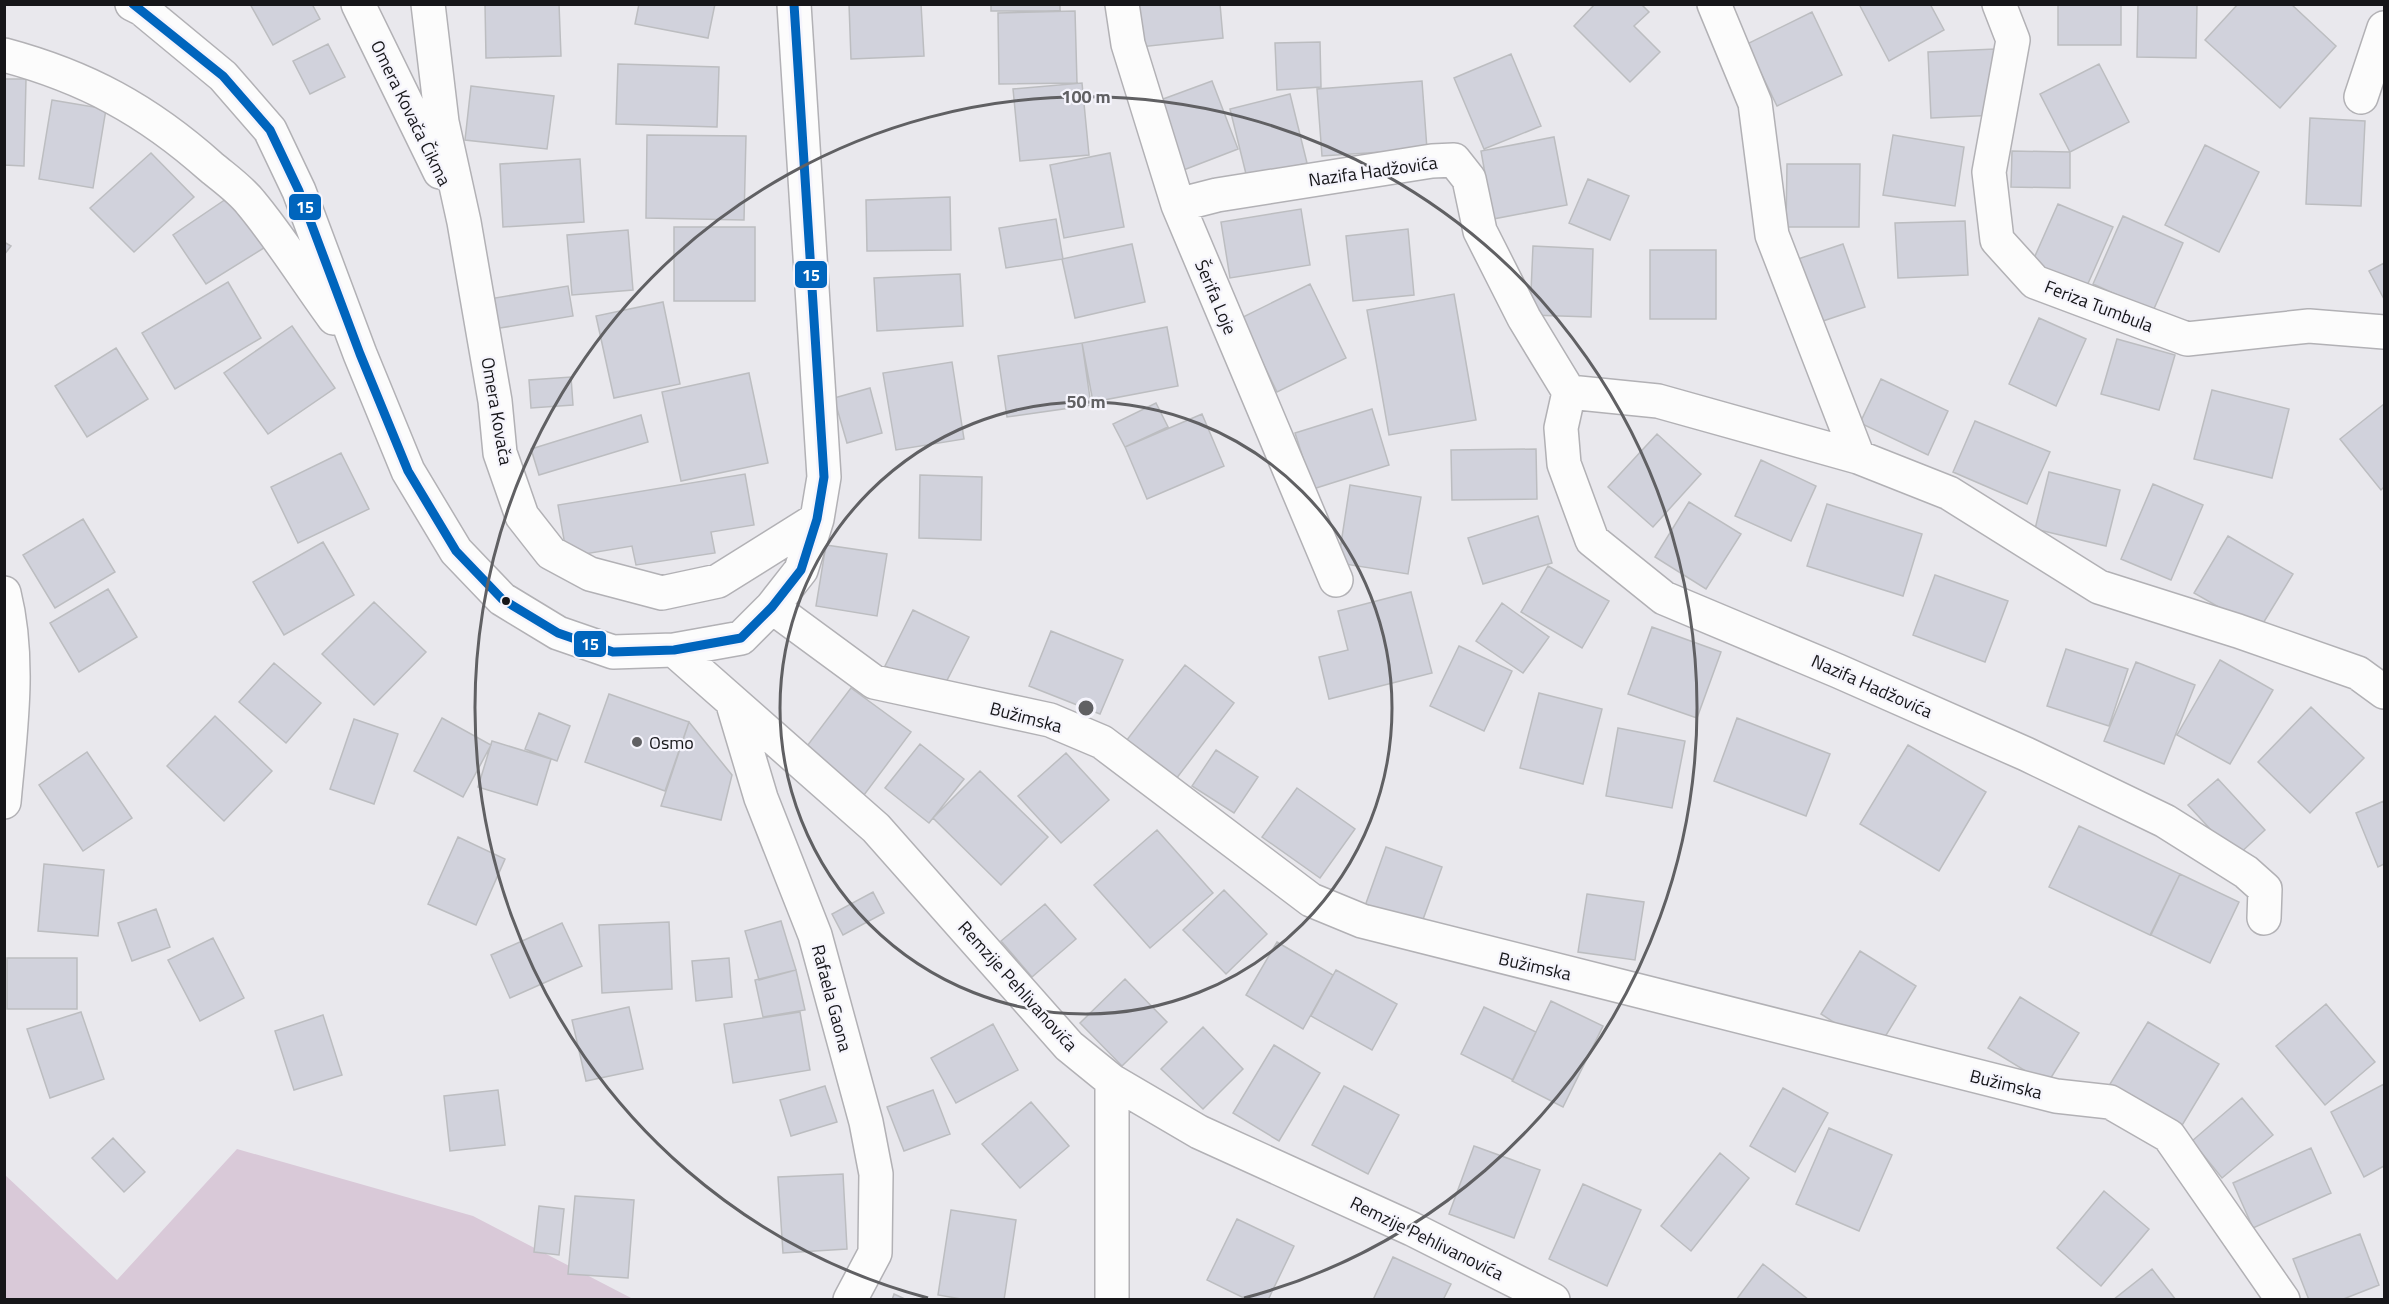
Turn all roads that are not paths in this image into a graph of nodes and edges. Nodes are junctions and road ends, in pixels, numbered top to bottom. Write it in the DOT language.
graph roads {
  1 [pos="132,4"];
  2 [pos="358,4"];
  3 [pos="428,4"];
  4 [pos="794,4"];
  5 [pos="1122,4"];
  6 [pos="1714,4"];
  7 [pos="2000,4"];
  8 [pos="2385,28"];
  9 [pos="4,55"];
  10 [pos="2361,97"];
  11 [pos="1178,205"];
  12 [pos="464,222"];
  13 [pos="2385,332"];
  14 [pos="360,354"];
  15 [pos="1569,392"];
  16 [pos="1858,457"];
  17 [pos="818,519"];
  18 [pos="1336,580"];
  19 [pos="4,593"];
  20 [pos="772,607"];
  21 [pos="674,650"];
  22 [pos="2385,692"];
  23 [pos="732,701"];
  24 [pos="4,802"];
  25 [pos="2264,918"];
  26 [pos="1112,1081"];
  27 [pos="850,1299"];
  28 [pos="1112,1299"];
  29 [pos="1553,1299"];
  30 [pos="2283,1299"];
  1 -- 14 [label="street"];
  2 -- 12 [label="street, Omera Kovača Čikma"];
  3 -- 12 [label="street, Omera Kovača"];
  4 -- 17 [label="street"];
  5 -- 11 [label="street, Šerifa Loje"];
  6 -- 16 [label="street"];
  7 -- 13 [label="street, Feriza Tumbula"];
  8 -- 10 [label="street"];
  9 -- 14 [label="street"];
  11 -- 15 [label="street, Nazifa Hadžovića"];
  11 -- 18 [label="street, Šerifa Loje"];
  12 -- 17 [label="street, Omera Kovača"];
  14 -- 21 [label="street"];
  15 -- 16 [label="street"];
  15 -- 25 [label="street, Nazifa Hadžovića"];
  16 -- 22 [label="street"];
  17 -- 20 [label="street"];
  19 -- 24 [label="street"];
  20 -- 21 [label="street"];
  20 -- 30 [label="street, Bužimska"];
  21 -- 23 [label="street, Remzije Pehlivanovića"];
  23 -- 26 [label="street, Remzije Pehlivanovića"];
  23 -- 27 [label="street, Rafaela Gaona"];
  26 -- 28 [label="street"];
  26 -- 29 [label="street, Remzije Pehlivanovića"];
}
